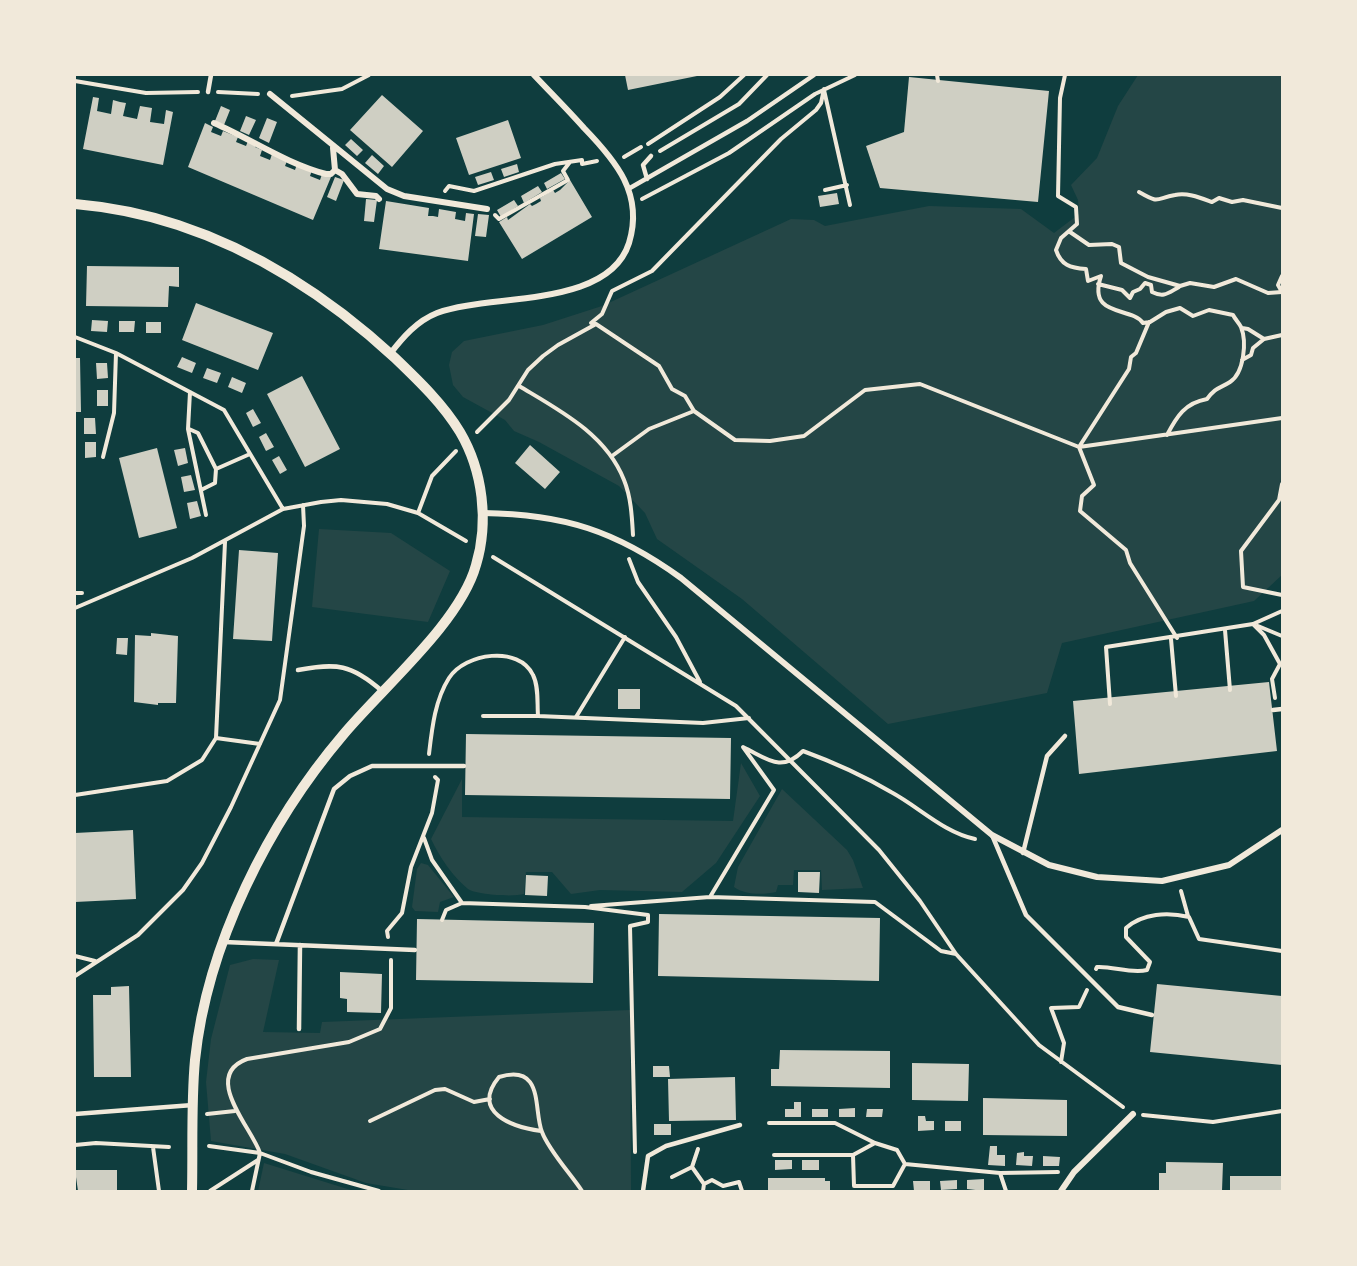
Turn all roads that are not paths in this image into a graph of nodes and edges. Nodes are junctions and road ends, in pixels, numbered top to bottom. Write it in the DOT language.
graph roads {
  1 [pos="212,75"];
  2 [pos="534,75"];
  3 [pos="814,75"];
  4 [pos="208,92"];
  5 [pos="270,94"];
  6 [pos="214,123"];
  7 [pos="333,148"];
  8 [pos="651,156"];
  9 [pos="335,170"];
  10 [pos="647,179"];
  11 [pos="630,188"];
  12 [pos="383,194"];
  13 [pos="75,204"];
  14 [pos="488,209"];
  15 [pos="390,354"];
  16 [pos="483,513"];
  17 [pos="298,670"];
  18 [pos="382,691"];
  19 [pos="1282,709"];
  20 [pos="1273,710"];
  21 [pos="1065,736"];
  22 [pos="464,766"];
  23 [pos="1282,830"];
  24 [pos="992,835"];
  25 [pos="1023,853"];
  26 [pos="224,942"];
  27 [pos="276,944"];
  28 [pos="300,945"];
  29 [pos="416,950"];
  30 [pos="1152,1015"];
  31 [pos="299,1029"];
  32 [pos="193,1105"];
  33 [pos="75,1114"];
  34 [pos="1133,1114"];
  35 [pos="740,1125"];
  36 [pos="192,1191"];
  37 [pos="643,1191"];
  38 [pos="1061,1191"];
  1 -- 4 [label="lane"];
  2 -- 11 [label="street"];
  3 -- 10 [label="lane"];
  5 -- 7 [label="street"];
  6 -- 9 [label="street"];
  7 -- 9 [label="street"];
  7 -- 12 [label="street"];
  8 -- 10 [label="lane"];
  9 -- 12 [label="street"];
  10 -- 11 [label="lane"];
  11 -- 15 [label="street"];
  12 -- 14 [label="street"];
  13 -- 15 [label="street"];
  15 -- 16 [label="street"];
  16 -- 18 [label="street"];
  16 -- 24 [label="street"];
  17 -- 18 [label="lane"];
  18 -- 26 [label="street"];
  19 -- 20 [label="lane"];
  21 -- 25 [label="lane"];
  22 -- 27 [label="lane"];
  23 -- 25 [label="street"];
  24 -- 25 [label="street"];
  24 -- 30 [label="lane"];
  26 -- 27 [label="lane"];
  26 -- 32 [label="street"];
  27 -- 28 [label="lane"];
  28 -- 29 [label="lane"];
  28 -- 31 [label="lane"];
  32 -- 33 [label="lane"];
  32 -- 36 [label="street"];
  34 -- 38 [label="street"];
  35 -- 37 [label="lane"];
}
